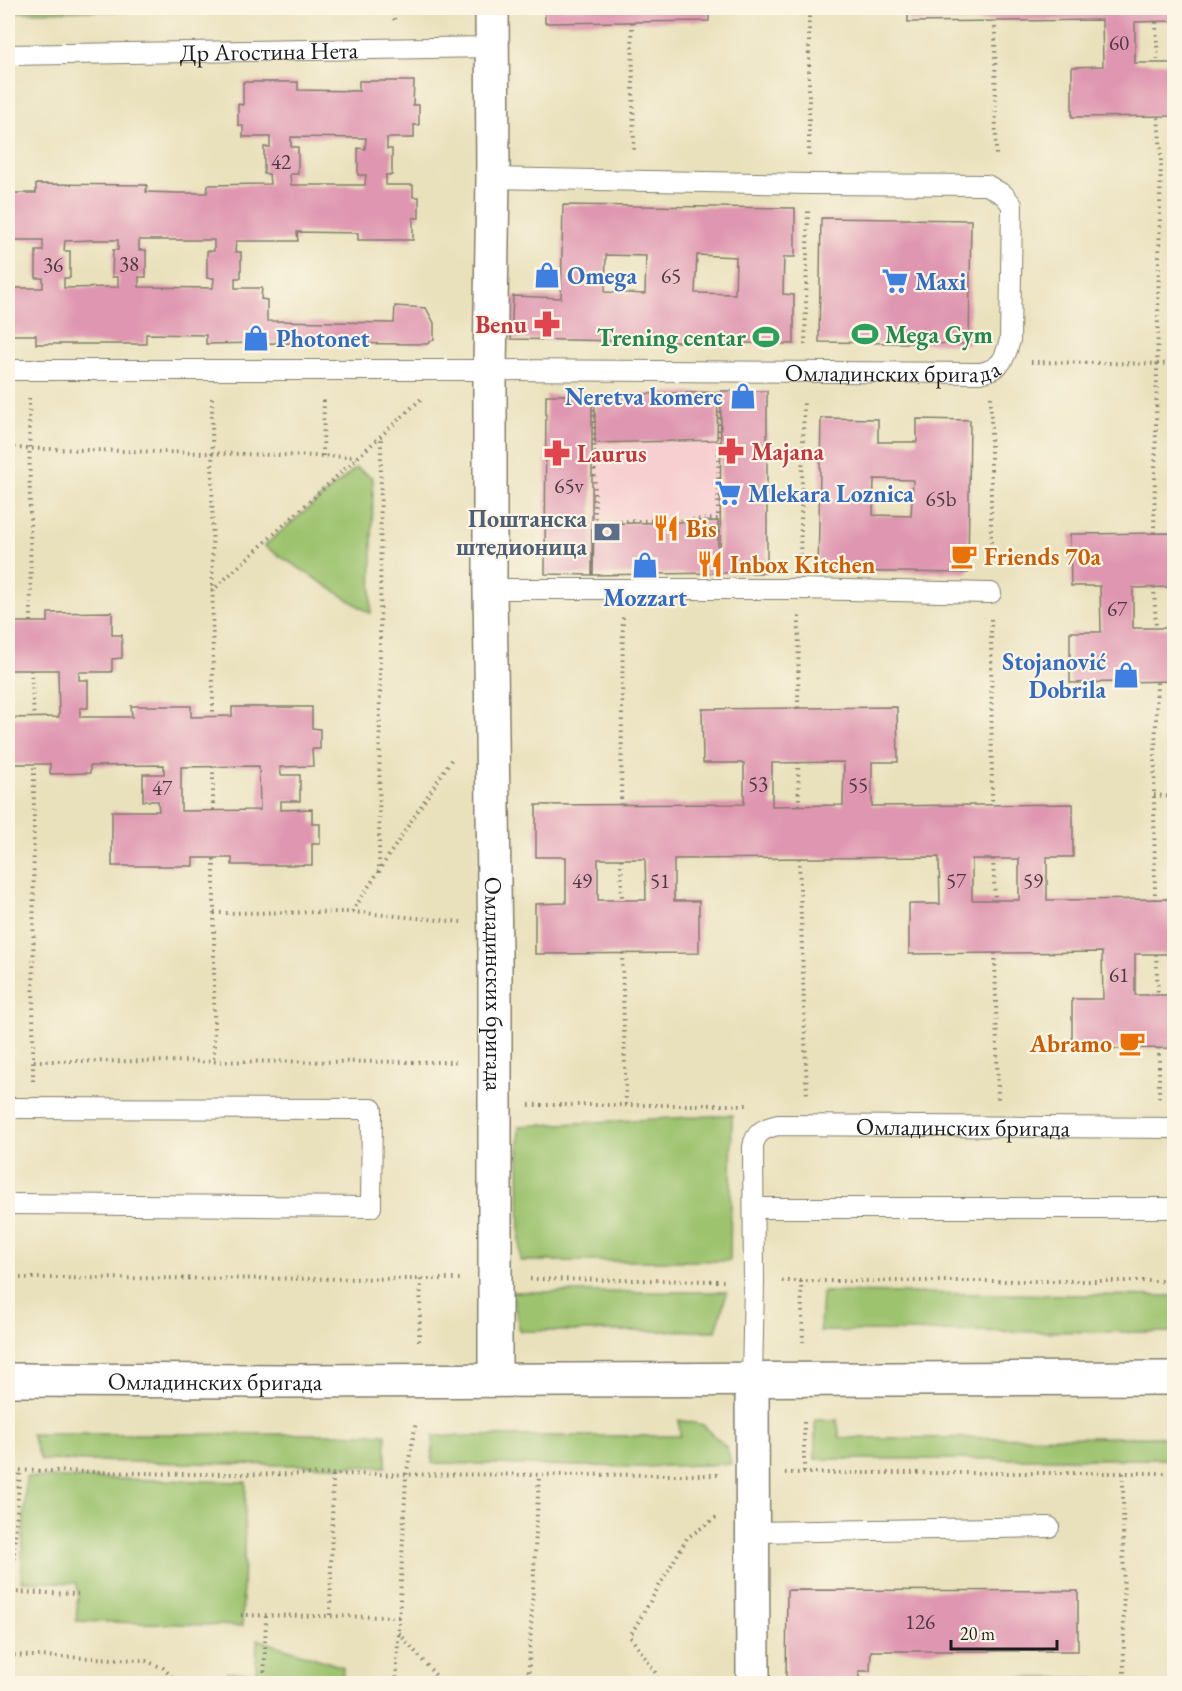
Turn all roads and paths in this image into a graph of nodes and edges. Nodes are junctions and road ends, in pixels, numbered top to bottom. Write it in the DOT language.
graph roads {
  1 [pos="492,8"];
  2 [pos="809,8"];
  3 [pos="995,21"];
  4 [pos="632,22"];
  5 [pos="1156,22"];
  6 [pos="492,47"];
  7 [pos="8,55"];
  8 [pos="1158,63"];
  9 [pos="1158,116"];
  10 [pos="493,178"];
  11 [pos="634,181"];
  12 [pos="809,183"];
  13 [pos="996,189"];
  14 [pos="1156,364"];
  15 [pos="1174,364"];
  16 [pos="997,366"];
  17 [pos="8,370"];
  18 [pos="29,370"];
  19 [pos="212,370"];
  20 [pos="324,370"];
  21 [pos="490,370"];
  22 [pos="594,388"];
  23 [pos="428,392"];
  24 [pos="719,399"];
  25 [pos="381,437"];
  26 [pos="8,448"];
  27 [pos="30,448"];
  28 [pos="212,454"];
  29 [pos="323,456"];
  30 [pos="358,457"];
  31 [pos="1154,533"];
  32 [pos="1154,587"];
  33 [pos="490,589"];
  34 [pos="623,589"];
  35 [pos="800,589"];
  36 [pos="212,591"];
  37 [pos="991,593"];
  38 [pos="31,622"];
  39 [pos="1156,628"];
  40 [pos="31,670"];
  41 [pos="1157,682"];
  42 [pos="798,708"];
  43 [pos="213,717"];
  44 [pos="34,718"];
  45 [pos="453,757"];
  46 [pos="798,762"];
  47 [pos="34,764"];
  48 [pos="213,767"];
  49 [pos="1154,795"];
  50 [pos="1174,797"];
  51 [pos="621,805"];
  52 [pos="992,805"];
  53 [pos="799,806"];
  54 [pos="213,810"];
  55 [pos="799,858"];
  56 [pos="214,859"];
  57 [pos="621,859"];
  58 [pos="993,859"];
  59 [pos="379,873"];
  60 [pos="622,900"];
  61 [pos="995,900"];
  62 [pos="1155,900"];
  63 [pos="352,912"];
  64 [pos="214,913"];
  65 [pos="495,925"];
  66 [pos="622,953"];
  67 [pos="995,953"];
  68 [pos="1156,954"];
  69 [pos="1158,995"];
  70 [pos="1159,1048"];
  71 [pos="34,1061"];
  72 [pos="214,1061"];
  73 [pos="495,1062"];
  74 [pos="1159,1103"];
  75 [pos="998,1104"];
  76 [pos="626,1105"];
  77 [pos="808,1105"];
  78 [pos="8,1108"];
  79 [pos="32,1108"];
  80 [pos="1174,1128"];
  81 [pos="8,1204"];
  82 [pos="754,1208"];
  83 [pos="1174,1208"];
  84 [pos="8,1278"];
  85 [pos="421,1279"];
  86 [pos="495,1279"];
  87 [pos="754,1281"];
  88 [pos="801,1281"];
  89 [pos="1174,1281"];
  90 [pos="419,1341"];
  91 [pos="803,1342"];
  92 [pos="1174,1378"];
  93 [pos="8,1380"];
  94 [pos="495,1380"];
  95 [pos="752,1380"];
  96 [pos="416,1422"];
  97 [pos="804,1422"];
  98 [pos="8,1470"];
  99 [pos="20,1470"];
  100 [pos="804,1472"];
  101 [pos="1123,1473"];
  102 [pos="1174,1473"];
  103 [pos="333,1475"];
  104 [pos="539,1475"];
  105 [pos="406,1476"];
  106 [pos="753,1480"];
  107 [pos="1048,1527"];
  108 [pos="752,1532"];
  109 [pos="11,1592"];
  110 [pos="78,1594"];
  111 [pos="241,1615"];
  112 [pos="266,1615"];
  113 [pos="330,1616"];
  114 [pos="400,1617"];
  115 [pos="8,1631"];
  116 [pos="399,1633"];
  117 [pos="8,1655"];
  118 [pos="179,1683"];
  119 [pos="264,1683"];
  120 [pos="396,1683"];
  121 [pos="443,1683"];
  122 [pos="528,1683"];
  123 [pos="659,1683"];
  124 [pos="753,1683"];
  125 [pos="1124,1683"];
  1 -- 6 [label="street"];
  2 -- 12 [label="path"];
  3 -- 13 [label="path"];
  4 -- 11 [label="path"];
  5 -- 8 [label="path"];
  6 -- 7 [label="lane, Др Агостина Нета"];
  6 -- 10 [label="street, Омладинских бригада"];
  9 -- 14 [label="path"];
  10 -- 11 [label="lane"];
  10 -- 21 [label="street, Омладинских бригада"];
  11 -- 12 [label="lane"];
  12 -- 13 [label="lane"];
  13 -- 16 [label="lane, Омладинских бригада"];
  14 -- 15 [label="path"];
  14 -- 16 [label="path"];
  14 -- 31 [label="path"];
  16 -- 21 [label="lane, Омладинских бригада"];
  16 -- 37 [label="path"];
  17 -- 18 [label="lane"];
  18 -- 19 [label="lane"];
  18 -- 27 [label="path"];
  19 -- 20 [label="lane"];
  19 -- 28 [label="path"];
  20 -- 21 [label="lane"];
  20 -- 29 [label="path"];
  21 -- 33 [label="street, Омладинских бригада"];
  22 -- 24 [label="path"];
  23 -- 25 [label="path"];
  25 -- 30 [label="path"];
  25 -- 59 [label="path"];
  26 -- 27 [label="path"];
  27 -- 28 [label="path"];
  27 -- 38 [label="path"];
  28 -- 29 [label="path"];
  28 -- 36 [label="path"];
  29 -- 30 [label="path"];
  30 -- 36 [label="path"];
  32 -- 39 [label="path"];
  33 -- 34 [label="lane"];
  33 -- 65 [label="street, Омладинских бригада"];
  34 -- 35 [label="lane"];
  34 -- 51 [label="path"];
  35 -- 37 [label="lane"];
  35 -- 42 [label="path"];
  36 -- 43 [label="path"];
  37 -- 52 [label="path"];
  40 -- 44 [label="path"];
  41 -- 49 [label="path"];
  45 -- 59 [label="path"];
  46 -- 53 [label="path"];
  47 -- 71 [label="path"];
  48 -- 54 [label="path"];
  49 -- 50 [label="path"];
  49 -- 62 [label="path"];
  55 -- 77 [label="path"];
  56 -- 64 [label="path"];
  57 -- 60 [label="path"];
  58 -- 61 [label="path"];
  59 -- 63 [label="path"];
  63 -- 64 [label="path"];
  63 -- 65 [label="path"];
  64 -- 72 [label="path"];
  65 -- 73 [label="street, Омладинских бригада"];
  66 -- 76 [label="path"];
  67 -- 75 [label="path"];
  68 -- 69 [label="path"];
  70 -- 74 [label="path"];
  71 -- 72 [label="path"];
  71 -- 79 [label="path"];
  72 -- 73 [label="path"];
  73 -- 86 [label="street, Омладинских бригада"];
  78 -- 79 [label="lane"];
  79 -- 81 [label="lane"];
  80 -- 82 [label="lane, Омладинских бригада"];
  82 -- 83 [label="lane"];
  82 -- 87 [label="lane, Омладинских бригада"];
  84 -- 85 [label="path"];
  85 -- 86 [label="path"];
  85 -- 90 [label="path"];
  86 -- 87 [label="path"];
  86 -- 94 [label="street, Омладинских бригада"];
  87 -- 88 [label="path"];
  87 -- 95 [label="lane, Омладинских бригада"];
  88 -- 89 [label="path"];
  88 -- 91 [label="path"];
  92 -- 95 [label="street, Омладинских бригада"];
  93 -- 94 [label="street, Омладинских бригада"];
  94 -- 95 [label="street, Омладинских бригада"];
  95 -- 106 [label="street, Омладинских бригада"];
  96 -- 105 [label="path"];
  97 -- 100 [label="path"];
  98 -- 99 [label="path"];
  99 -- 103 [label="path"];
  99 -- 109 [label="path"];
  100 -- 101 [label="path"];
  100 -- 106 [label="path"];
  101 -- 102 [label="path"];
  101 -- 125 [label="path"];
  103 -- 105 [label="path"];
  103 -- 113 [label="path"];
  104 -- 105 [label="path"];
  104 -- 106 [label="path"];
  104 -- 122 [label="path"];
  105 -- 114 [label="path"];
  106 -- 108 [label="street, Омладинских бригада"];
  106 -- 123 [label="path"];
  107 -- 108 [label="lane"];
  108 -- 124 [label="street, Омладинских бригада"];
  109 -- 110 [label="path"];
  109 -- 115 [label="path"];
  111 -- 112 [label="path"];
  112 -- 113 [label="path"];
  112 -- 119 [label="path"];
  113 -- 114 [label="path"];
  114 -- 116 [label="path"];
  116 -- 120 [label="path"];
  116 -- 121 [label="path"];
  117 -- 118 [label="path"];
}
